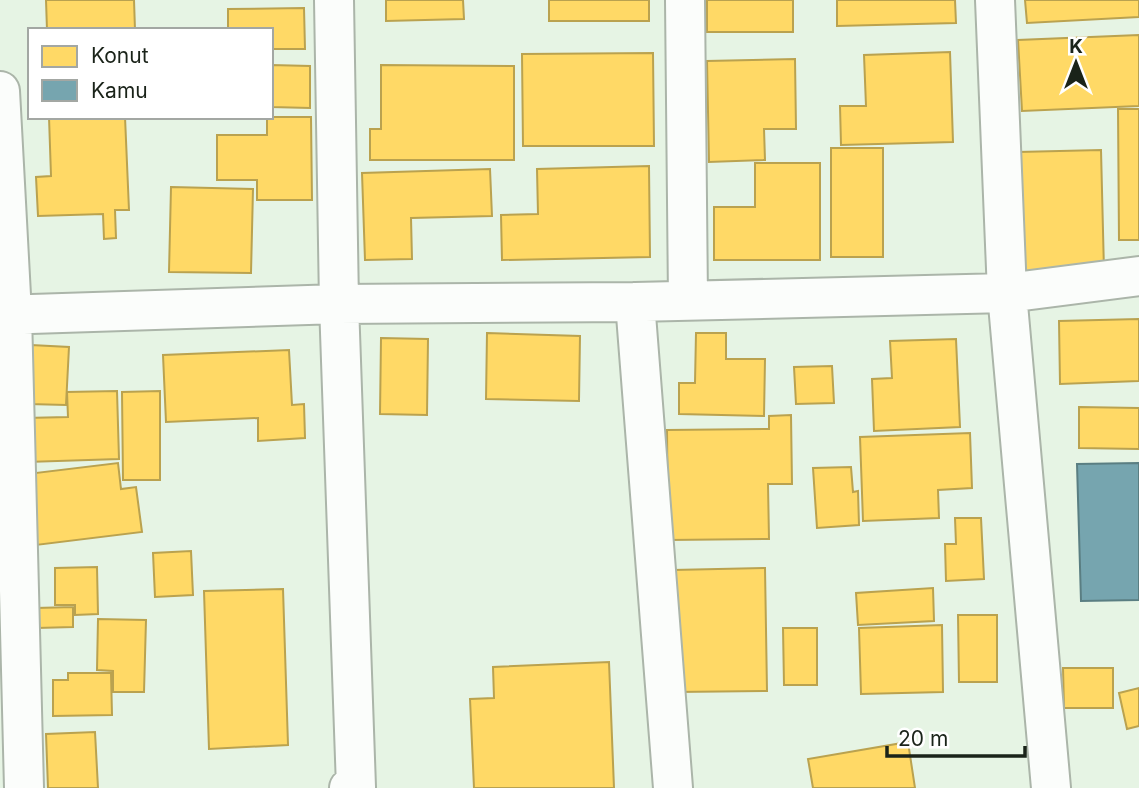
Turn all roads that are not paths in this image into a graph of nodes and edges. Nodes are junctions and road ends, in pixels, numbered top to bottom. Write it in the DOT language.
graph roads {
  1 [pos="334,0"];
  2 [pos="685,0"];
  3 [pos="995,0"];
  4 [pos="0,91"];
  5 [pos="1139,276"];
  6 [pos="1006,293"];
  7 [pos="688,300"];
  8 [pos="635,302"];
  9 [pos="338,303"];
  10 [pos="6,314"];
  11 [pos="24,788"];
  12 [pos="353,788"];
  13 [pos="673,788"];
  14 [pos="1051,788"];
  1 -- 9 [label="street"];
  2 -- 7 [label="street"];
  3 -- 6 [label="street"];
  4 -- 10 [label="street"];
  5 -- 6 [label="street"];
  6 -- 7 [label="street"];
  6 -- 14 [label="street"];
  7 -- 8 [label="street"];
  8 -- 9 [label="street"];
  8 -- 13 [label="street"];
  9 -- 10 [label="street"];
  9 -- 12 [label="street"];
  10 -- 11 [label="street"];
}
